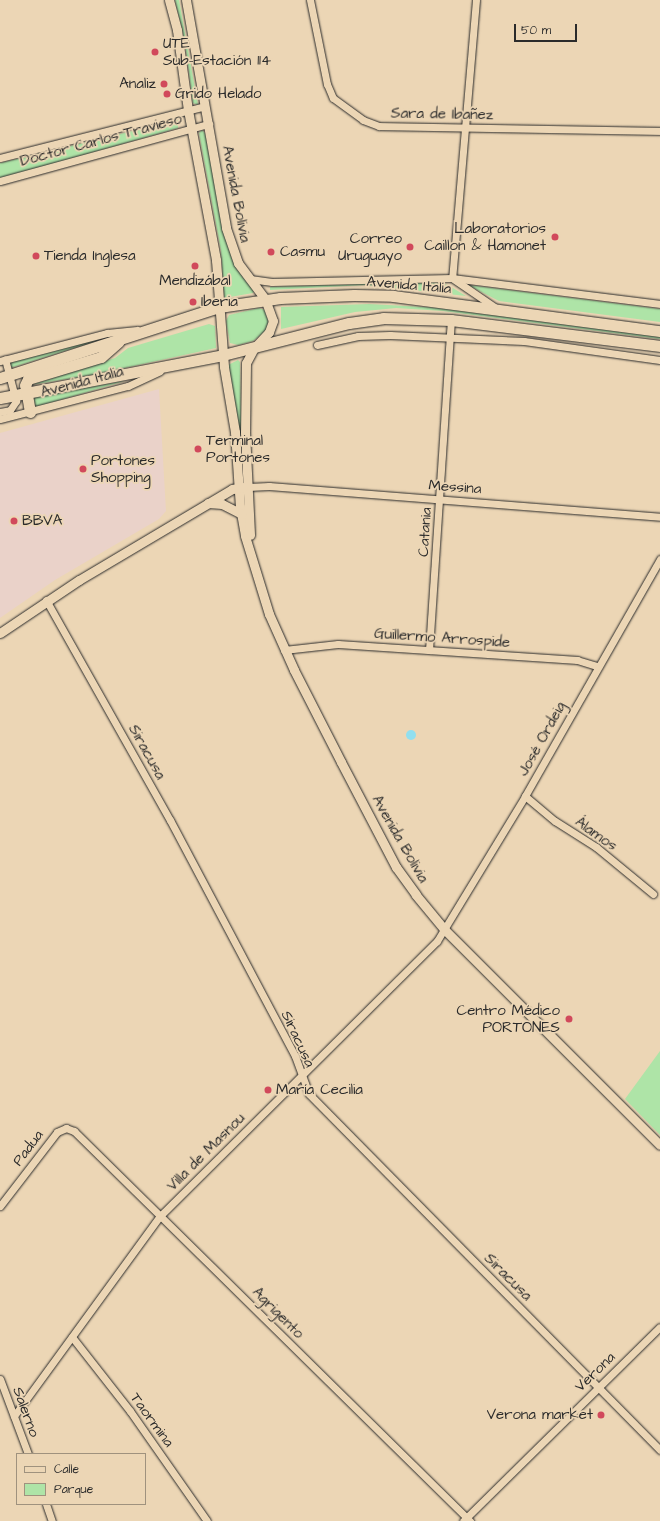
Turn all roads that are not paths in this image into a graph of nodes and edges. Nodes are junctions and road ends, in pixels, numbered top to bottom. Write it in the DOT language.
graph roads {
  1 [pos="168,0"];
  2 [pos="186,0"];
  3 [pos="310,0"];
  4 [pos="476,0"];
  5 [pos="205,106"];
  6 [pos="188,110"];
  7 [pos="209,124"];
  8 [pos="192,128"];
  9 [pos="464,128"];
  10 [pos="660,131"];
  11 [pos="0,158"];
  12 [pos="0,181"];
  13 [pos="452,278"];
  14 [pos="250,279"];
  15 [pos="265,299"];
  16 [pos="660,304"];
  17 [pos="219,307"];
  18 [pos="498,310"];
  19 [pos="451,320"];
  20 [pos="158,328"];
  21 [pos="660,331"];
  22 [pos="450,338"];
  23 [pos="119,342"];
  24 [pos="317,345"];
  25 [pos="660,346"];
  26 [pos="254,348"];
  27 [pos="223,355"];
  28 [pos="3,360"];
  29 [pos="660,360"];
  30 [pos="169,366"];
  31 [pos="5,377"];
  32 [pos="26,392"];
  33 [pos="14,395"];
  34 [pos="0,398"];
  35 [pos="0,412"];
  36 [pos="30,412"];
  37 [pos="0,420"];
  38 [pos="248,487"];
  39 [pos="239,488"];
  40 [pos="440,499"];
  41 [pos="208,503"];
  42 [pos="242,514"];
  43 [pos="660,517"];
  44 [pos="249,543"];
  45 [pos="660,559"];
  46 [pos="46,600"];
  47 [pos="0,633"];
  48 [pos="284,650"];
  49 [pos="429,650"];
  50 [pos="597,666"];
  51 [pos="525,796"];
  52 [pos="652,894"];
  53 [pos="444,929"];
  54 [pos="301,1076"];
  55 [pos="66,1128"];
  56 [pos="660,1145"];
  57 [pos="0,1206"];
  58 [pos="160,1216"];
  59 [pos="660,1327"];
  60 [pos="72,1337"];
  61 [pos="0,1379"];
  62 [pos="598,1387"];
  63 [pos="14,1416"];
  64 [pos="660,1450"];
  65 [pos="28,1453"];
  66 [pos="46,1505"];
  67 [pos="466,1520"];
  68 [pos="52,1521"];
  69 [pos="207,1521"];
  1 -- 6 [label="street, Avenida Bolivia"];
  2 -- 5 [label="street, Avenida Bolivia"];
  3 -- 9 [label="street, Sara de Ibañez"];
  4 -- 9 [label="street"];
  5 -- 6 [label="street, Doctor Carlos Travieso"];
  5 -- 7 [label="street, Avenida Bolivia"];
  6 -- 8 [label="street, Avenida Bolivia"];
  6 -- 11 [label="street, Doctor Carlos Travieso"];
  7 -- 8 [label="street, Doctor Carlos Travieso"];
  7 -- 14 [label="street, Avenida Bolivia"];
  8 -- 12 [label="street, Doctor Carlos Travieso"];
  8 -- 17 [label="street, Avenida Bolivia"];
  9 -- 10 [label="street, Sara de Ibañez"];
  9 -- 13 [label="street"];
  13 -- 14 [label="street, Avenida Italia"];
  13 -- 16 [label="street, Avenida Italia"];
  13 -- 18 [label="street"];
  14 -- 15 [label="street, Avenida Bolivia"];
  15 -- 17 [label="main road, Avenida Italia"];
  15 -- 18 [label="main road, Avenida Italia"];
  15 -- 26 [label="street, Avenida Bolivia"];
  17 -- 20 [label="main road, Avenida Italia"];
  17 -- 27 [label="street, Avenida Bolivia"];
  18 -- 21 [label="main road, Avenida Italia"];
  19 -- 22 [label="street, Catania"];
  19 -- 25 [label="main road, Avenida Italia"];
  19 -- 26 [label="main road, Avenida Italia"];
  20 -- 23 [label="main road, Avenida Italia"];
  20 -- 28 [label="street, Avenida Italia"];
  22 -- 24 [label="street"];
  22 -- 29 [label="street"];
  22 -- 40 [label="street, Catania"];
  23 -- 31 [label="main road, Avenida Italia"];
  23 -- 32 [label="main road"];
  26 -- 27 [label="main road, Avenida Italia"];
  26 -- 38 [label="street, Avenida Bolivia"];
  27 -- 30 [label="main road, Avenida Italia"];
  27 -- 39 [label="street, Avenida Bolivia"];
  28 -- 31 [label="street, Avenida Italia"];
  30 -- 32 [label="main road, Avenida Italia"];
  30 -- 36 [label="street, Avenida Italia"];
  31 -- 33 [label="street, Avenida Italia"];
  32 -- 33 [label="main road, Avenida Italia"];
  32 -- 36 [label="main road"];
  33 -- 34 [label="main road, Avenida Italia"];
  33 -- 35 [label="street"];
  36 -- 37 [label="street, Avenida Italia"];
  38 -- 39 [label="street"];
  38 -- 40 [label="street, Messina"];
  38 -- 44 [label="street, Avenida Bolivia"];
  39 -- 41 [label="street"];
  39 -- 42 [label="street, Avenida Bolivia"];
  40 -- 43 [label="street, Messina"];
  40 -- 49 [label="street, Catania"];
  41 -- 42 [label="street"];
  41 -- 46 [label="street"];
  42 -- 44 [label="street, Avenida Bolivia"];
  44 -- 48 [label="street, Avenida Bolivia"];
  45 -- 50 [label="street, José Ordeig"];
  46 -- 47 [label="street"];
  46 -- 54 [label="street, Siracusa"];
  48 -- 49 [label="street, Guillermo Arrospide"];
  48 -- 53 [label="street, Avenida Bolivia"];
  49 -- 50 [label="street, Guillermo Arrospide"];
  50 -- 51 [label="street, José Ordeig"];
  51 -- 52 [label="street, Álamos"];
  51 -- 53 [label="street, José Ordeig"];
  53 -- 54 [label="street, Villa de Masnou"];
  53 -- 56 [label="street, Avenida Bolivia"];
  54 -- 58 [label="street, Villa de Masnou"];
  54 -- 62 [label="street, Siracusa"];
  55 -- 57 [label="street, Padua"];
  55 -- 58 [label="street, Agrigento"];
  58 -- 60 [label="street, Villa de Masnou"];
  58 -- 67 [label="street, Agrigento"];
  59 -- 62 [label="street, Verona"];
  60 -- 63 [label="street, Villa de Masnou"];
  60 -- 69 [label="street, Taormina"];
  61 -- 63 [label="street, Salerno"];
  62 -- 64 [label="street, Siracusa"];
  62 -- 67 [label="street, Verona"];
  63 -- 65 [label="street, Salerno"];
  66 -- 68 [label="street"];
}
